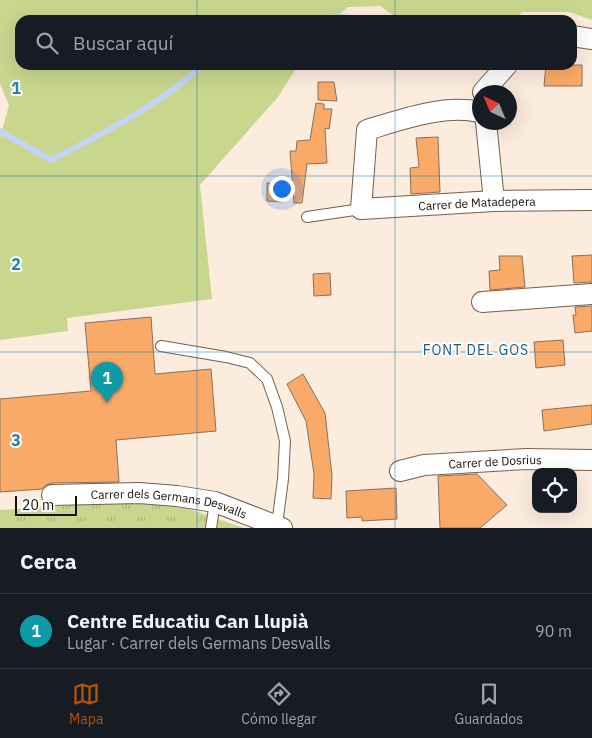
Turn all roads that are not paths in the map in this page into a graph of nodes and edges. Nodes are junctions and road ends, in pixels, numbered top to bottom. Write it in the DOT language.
graph roads {
  1 [pos="577,37"];
  2 [pos="592,39"];
  3 [pos="503,70"];
  4 [pos="489,85"];
  5 [pos="472,111"];
  6 [pos="483,130"];
  7 [pos="592,200"];
  8 [pos="494,201"];
  9 [pos="362,209"];
  10 [pos="306,217"];
  11 [pos="592,294"];
  12 [pos="482,302"];
  13 [pos="161,346"];
  14 [pos="592,460"];
  15 [pos="400,472"];
  16 [pos="52,495"];
  17 [pos="215,502"];
  18 [pos="279,527"];
  19 [pos="211,528"];
  1 -- 2 [label="street"];
  3 -- 4 [label="street"];
  5 -- 9 [label="street"];
  6 -- 8 [label="street"];
  7 -- 8 [label="street, Carrer de Matadepera"];
  8 -- 9 [label="street, Carrer de Matadepera"];
  9 -- 10 [label="lane"];
  11 -- 12 [label="street"];
  13 -- 18 [label="lane"];
  14 -- 15 [label="street, Carrer de Dosrius"];
  16 -- 17 [label="street, Carrer dels Germans Desvalls"];
  17 -- 18 [label="street, Carrer dels Germans Desvalls"];
  17 -- 19 [label="lane"];
}
